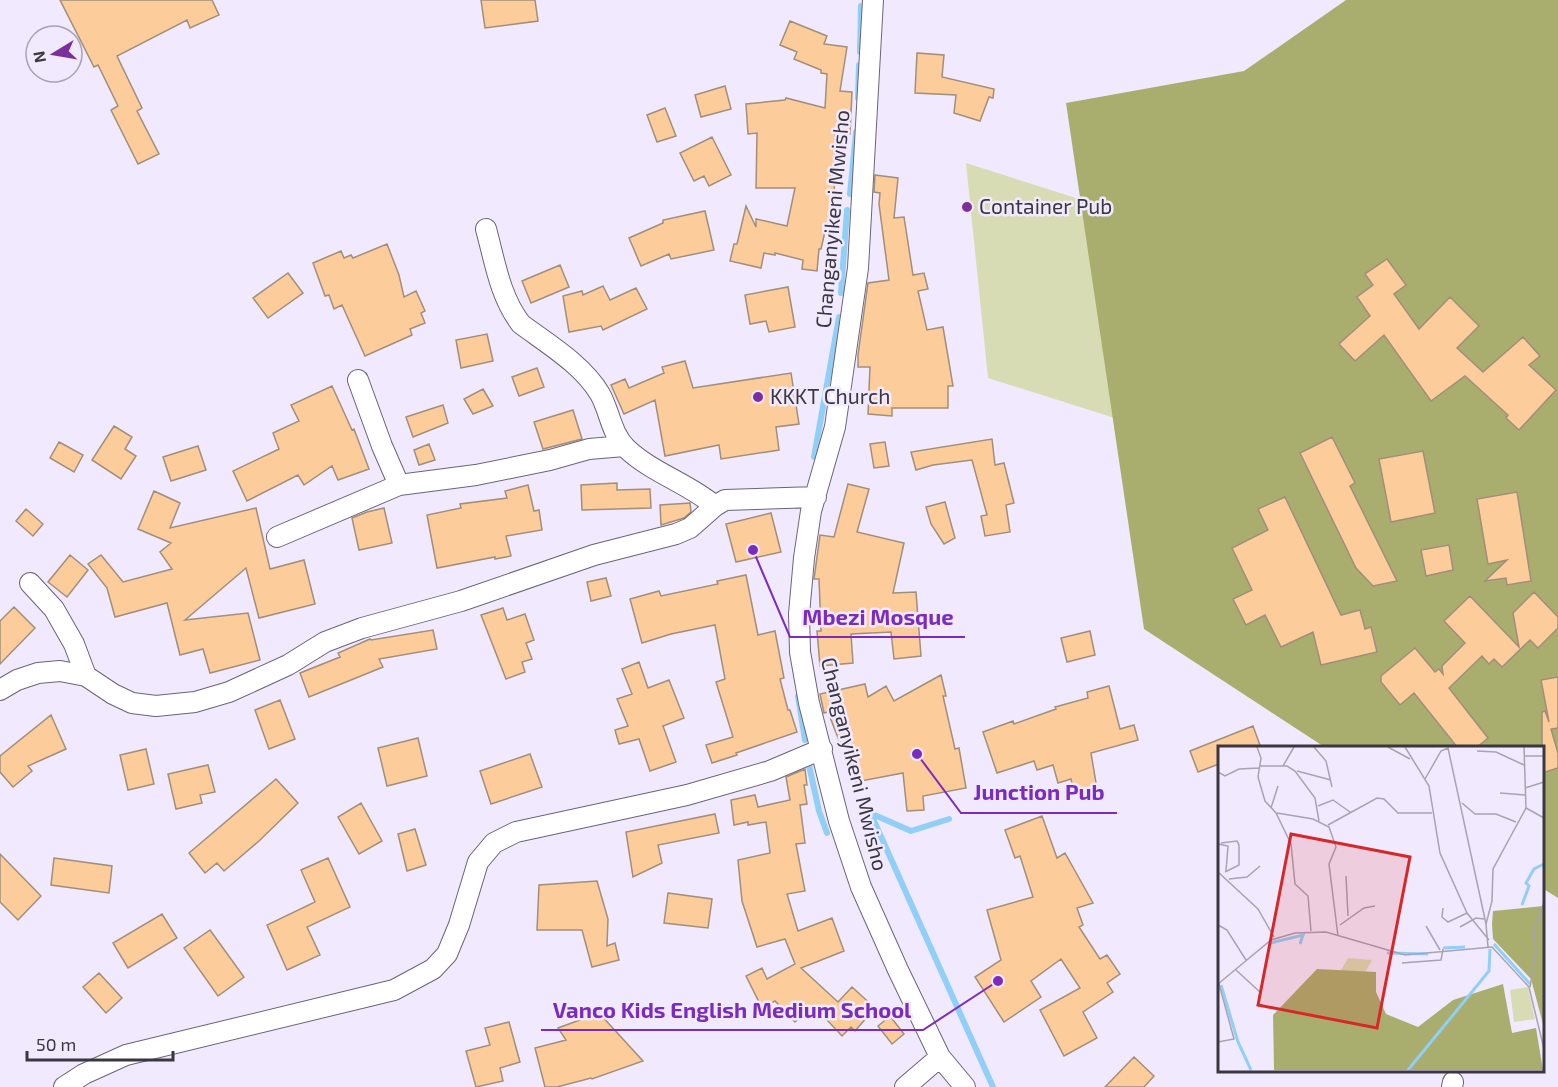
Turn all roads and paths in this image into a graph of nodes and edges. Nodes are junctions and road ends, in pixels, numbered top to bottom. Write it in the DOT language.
graph roads {
  1 [pos="873,0"];
  2 [pos="486,229"];
  3 [pos="358,380"];
  4 [pos="624,446"];
  5 [pos="399,485"];
  6 [pos="816,497"];
  7 [pos="715,506"];
  8 [pos="277,537"];
  9 [pos="30,583"];
  10 [pos="86,676"];
  11 [pos="0,690"];
  12 [pos="822,748"];
  13 [pos="940,1057"];
  14 [pos="64,1087"];
  15 [pos="904,1087"];
  16 [pos="965,1087"];
  1 -- 6 [label="street, Changanyikeni Mwisho"];
  2 -- 4 [label="street"];
  3 -- 5 [label="street"];
  4 -- 5 [label="street"];
  4 -- 7 [label="street"];
  5 -- 8 [label="street"];
  6 -- 7 [label="street"];
  6 -- 12 [label="street, Changanyikeni Mwisho"];
  7 -- 10 [label="street"];
  9 -- 10 [label="street"];
  10 -- 11 [label="street"];
  12 -- 13 [label="street, Changanyikeni Mwisho"];
  12 -- 14 [label="street"];
  13 -- 15 [label="street"];
  13 -- 16 [label="street, Changanyikeni Mwisho"];
}
